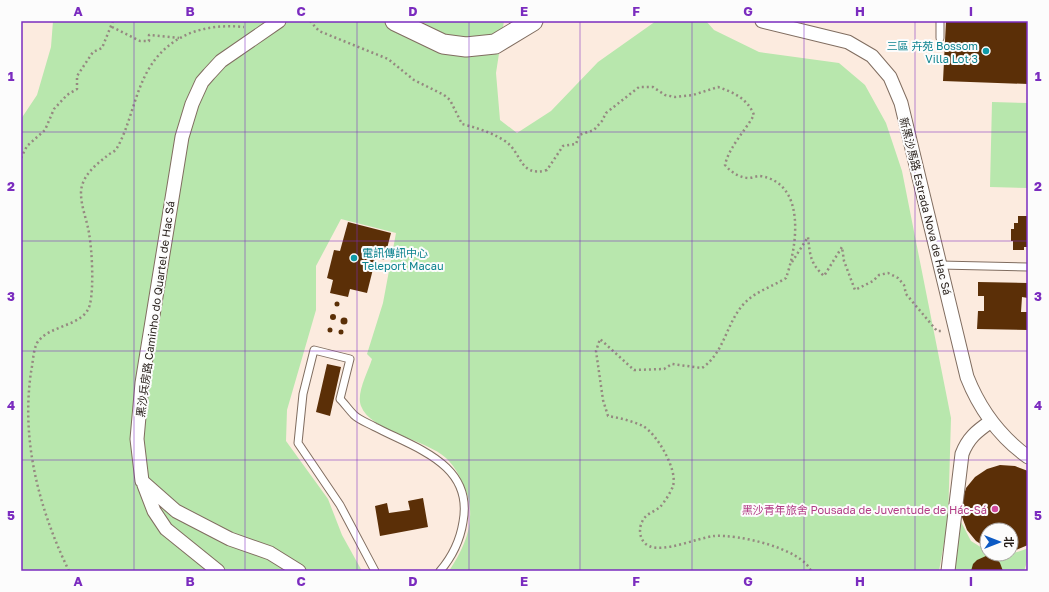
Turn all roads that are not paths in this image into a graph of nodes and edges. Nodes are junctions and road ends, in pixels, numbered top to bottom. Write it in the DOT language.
graph roads {
  1 [pos="279,21"];
  2 [pos="395,21"];
  3 [pos="533,21"];
  4 [pos="762,21"];
  5 [pos="940,21"];
  6 [pos="940,38"];
  7 [pos="940,265"];
  8 [pos="1028,267"];
  9 [pos="990,422"];
  10 [pos="1028,456"];
  11 [pos="142,481"];
  12 [pos="218,571"];
  13 [pos="299,571"];
  14 [pos="375,571"];
  15 [pos="440,571"];
  16 [pos="948,571"];
  1 -- 11 [label="street, 黑沙兵房路 Caminho do Quartel de Hac Sá"];
  2 -- 3 [label="main road"];
  4 -- 7 [label="street, 新黑沙馬路 Estrada Nova de Hac Sá"];
  5 -- 6 [label="lane"];
  7 -- 8 [label="lane"];
  7 -- 9 [label="street, 新黑沙馬路 Estrada Nova de Hac Sá"];
  9 -- 10 [label="street, 新黑沙馬路 Estrada Nova de Hac Sá"];
  9 -- 16 [label="street"];
  11 -- 12 [label="street, 黑沙兵房路 Caminho do Quartel de Hac Sá"];
  11 -- 13 [label="street"];
  14 -- 15 [label="lane"];
}
